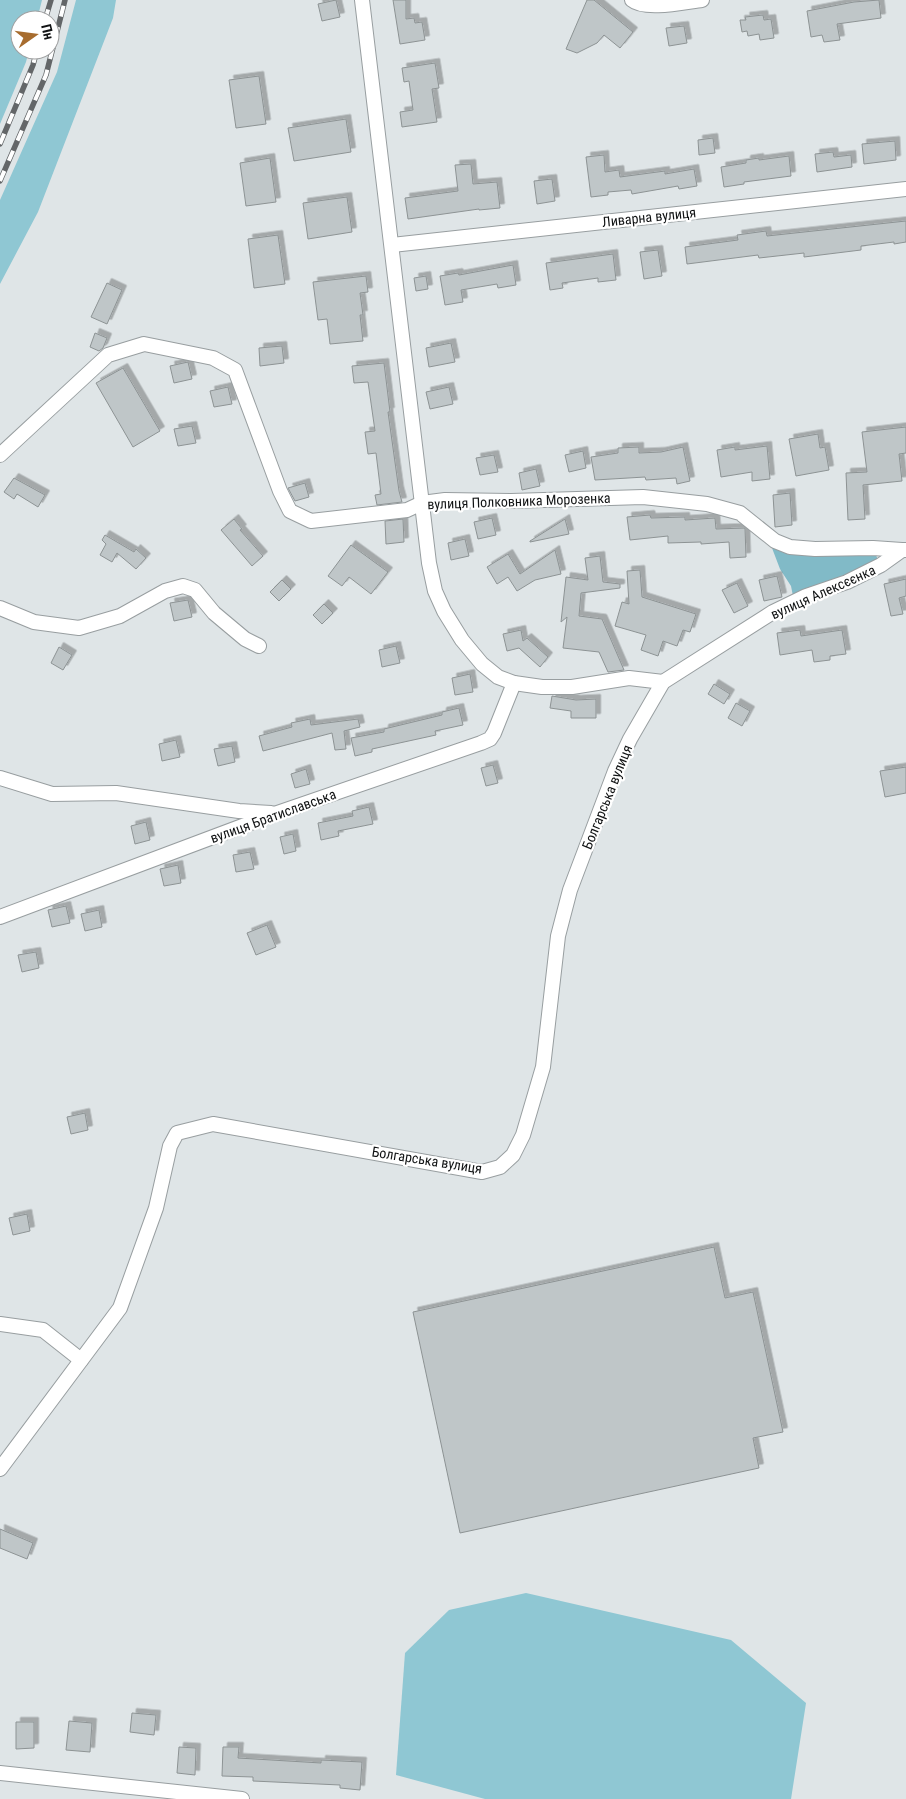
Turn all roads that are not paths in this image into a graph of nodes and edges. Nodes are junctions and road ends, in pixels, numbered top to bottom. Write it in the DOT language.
graph roads {
  1 [pos="362,0"];
  2 [pos="632,0"];
  3 [pos="702,0"];
  4 [pos="906,189"];
  5 [pos="392,245"];
  6 [pos="0,455"];
  7 [pos="422,502"];
  8 [pos="904,550"];
  9 [pos="0,608"];
  10 [pos="259,646"];
  11 [pos="663,682"];
  12 [pos="514,683"];
  13 [pos="0,778"];
  14 [pos="277,813"];
  15 [pos="0,917"];
  16 [pos="0,1324"];
  17 [pos="81,1360"];
  18 [pos="0,1470"];
  19 [pos="0,1773"];
  20 [pos="242,1799"];
  1 -- 5 [label="street"];
  2 -- 3 [label="street"];
  4 -- 5 [label="street, Ливарна вулиця"];
  5 -- 7 [label="street"];
  6 -- 7 [label="street, вулиця Полковника Морозенка"];
  7 -- 8 [label="street, вулиця Полковника Морозенка"];
  7 -- 12 [label="street"];
  8 -- 11 [label="street, вулиця Алексєєнка"];
  9 -- 10 [label="street"];
  11 -- 12 [label="street"];
  11 -- 17 [label="street, Болгарська вулиця"];
  12 -- 14 [label="street, вулиця Братиславська"];
  13 -- 14 [label="street"];
  14 -- 15 [label="street, вулиця Братиславська"];
  16 -- 17 [label="street"];
  17 -- 18 [label="street, Болгарська вулиця"];
  19 -- 20 [label="street"];
}
